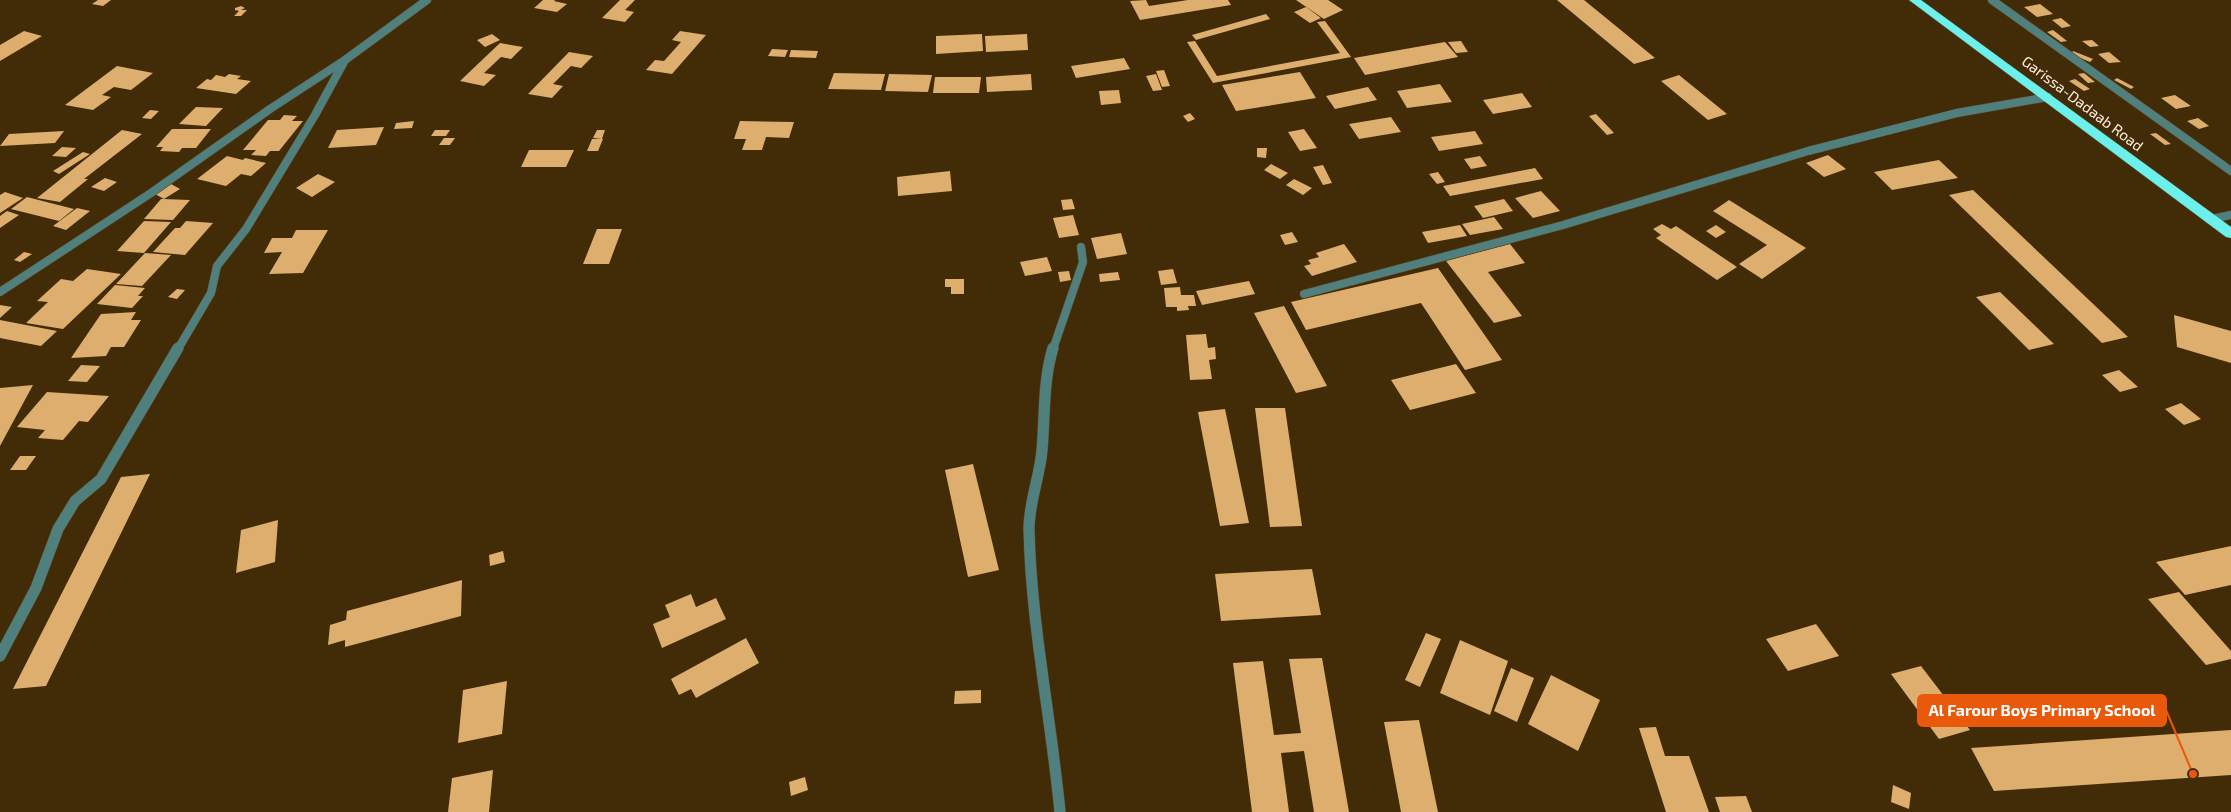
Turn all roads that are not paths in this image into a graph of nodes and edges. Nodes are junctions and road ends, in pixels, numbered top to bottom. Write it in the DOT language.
graph roads {
  1 [pos="427,0"];
  2 [pos="1914,0"];
  3 [pos="1992,0"];
  4 [pos="345,60"];
  5 [pos="2048,96"];
  6 [pos="2231,171"];
  7 [pos="2231,215"];
  8 [pos="2212,219"];
  9 [pos="2231,234"];
  10 [pos="1081,247"];
  11 [pos="0,292"];
  12 [pos="1304,294"];
  13 [pos="0,656"];
  14 [pos="1060,812"];
  1 -- 4 [label="street"];
  2 -- 5 [label="highway, Garissa-Dadaab Road"];
  3 -- 6 [label="street"];
  4 -- 11 [label="street"];
  4 -- 13 [label="street"];
  5 -- 8 [label="highway, Garissa-Dadaab Road"];
  5 -- 12 [label="street"];
  7 -- 8 [label="street"];
  8 -- 9 [label="highway, Garissa-Dadaab Road"];
  10 -- 14 [label="street"];
}
